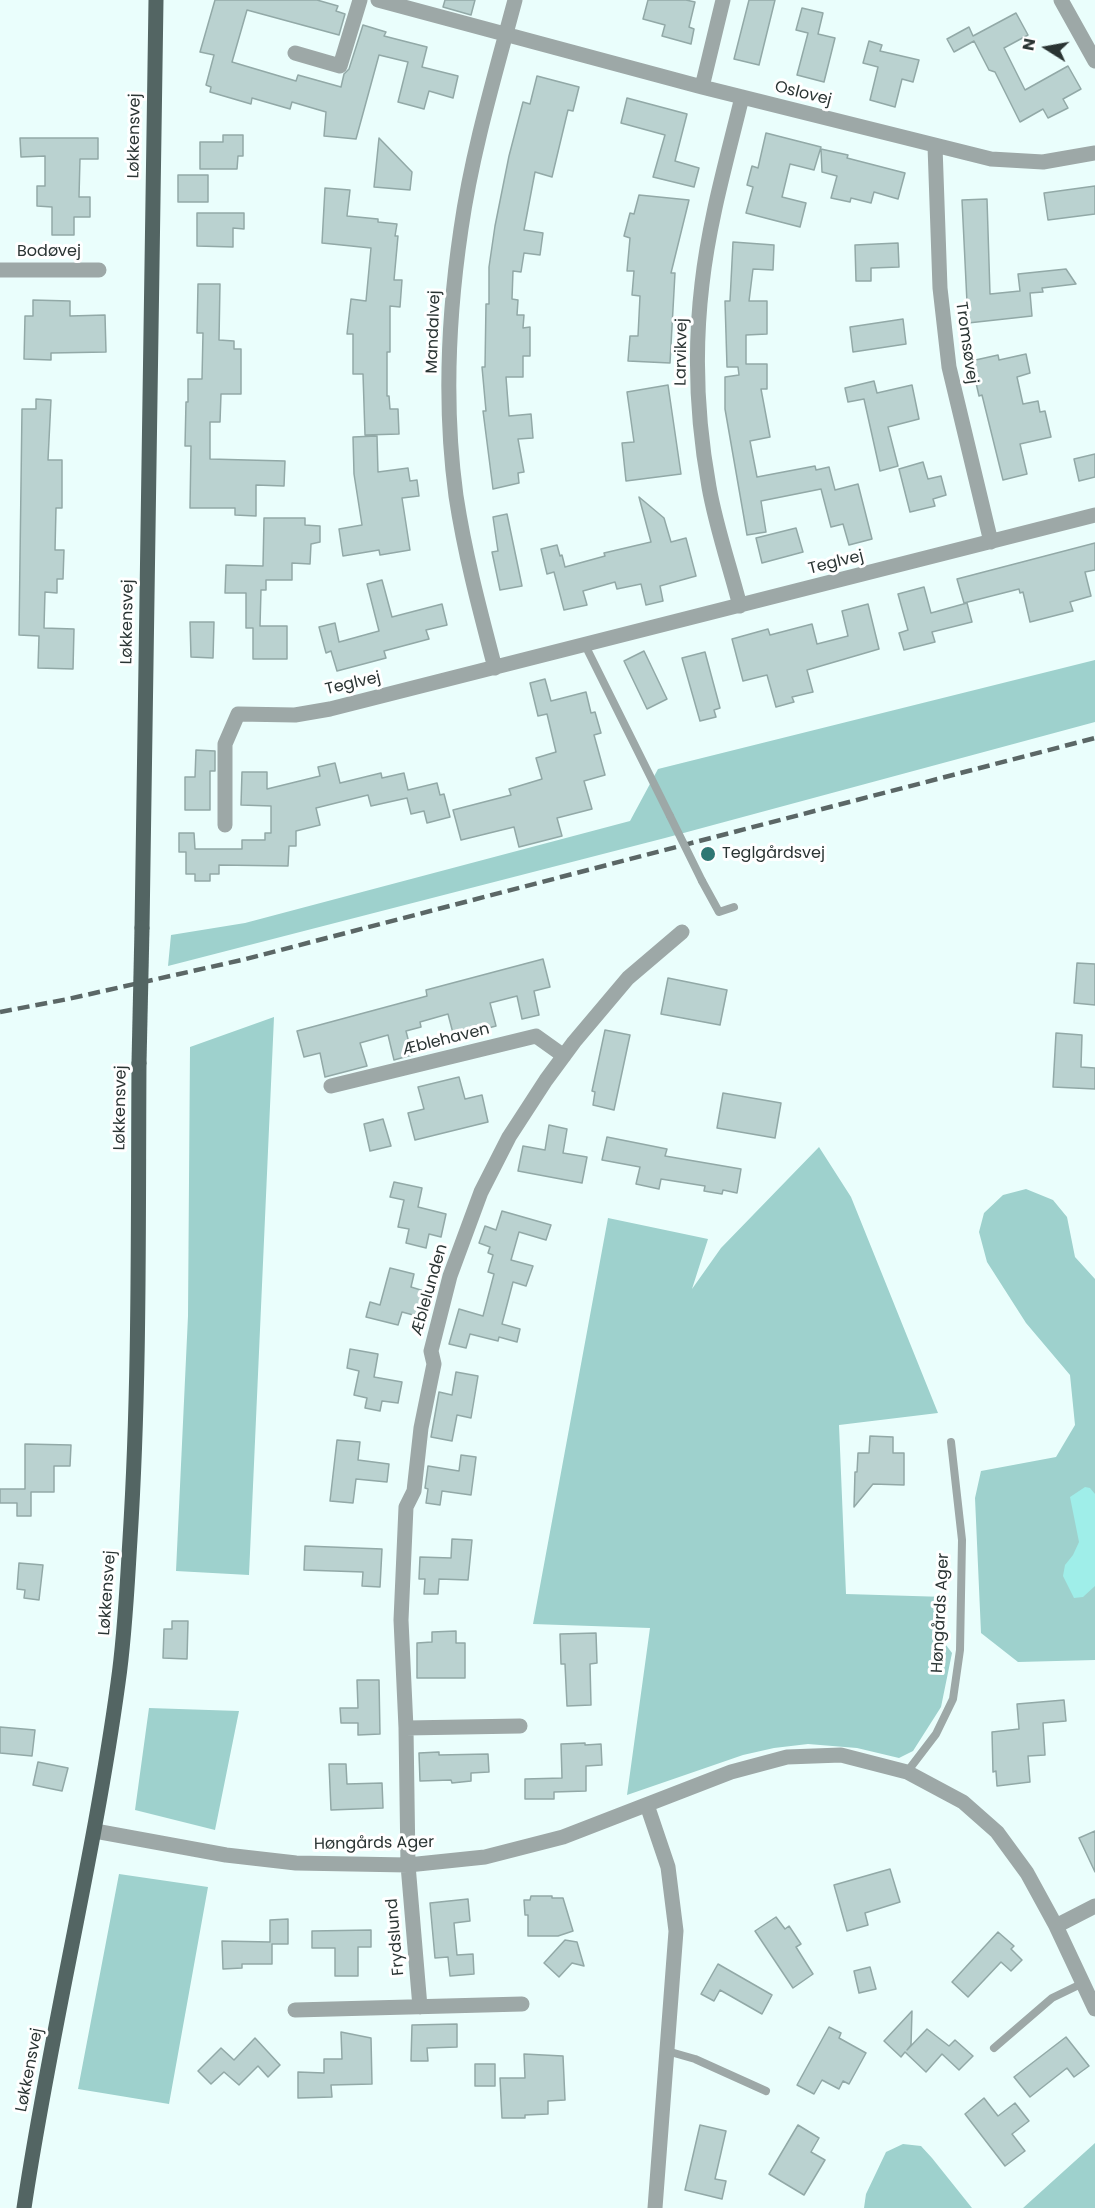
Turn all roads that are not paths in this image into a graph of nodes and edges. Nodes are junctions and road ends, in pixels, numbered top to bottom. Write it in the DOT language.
graph roads {
  1 [pos="156,0"];
  2 [pos="360,0"];
  3 [pos="378,0"];
  4 [pos="515,0"];
  5 [pos="723,0"];
  6 [pos="1061,0"];
  7 [pos="434,8"];
  8 [pos="505,35"];
  9 [pos="295,53"];
  10 [pos="1095,61"];
  11 [pos="702,87"];
  12 [pos="742,97"];
  13 [pos="935,146"];
  14 [pos="1095,153"];
  15 [pos="0,270"];
  16 [pos="99,270"];
  17 [pos="1095,515"];
  18 [pos="991,542"];
  19 [pos="740,606"];
  20 [pos="585,645"];
  21 [pos="495,668"];
  22 [pos="225,825"];
  23 [pos="734,907"];
  24 [pos="682,932"];
  25 [pos="564,1056"];
  26 [pos="331,1086"];
  27 [pos="951,1442"];
  28 [pos="520,1726"];
  29 [pos="406,1728"];
  30 [pos="907,1772"];
  31 [pos="647,1805"];
  32 [pos="95,1831"];
  33 [pos="408,1865"];
  34 [pos="1095,1906"];
  35 [pos="1056,1926"];
  36 [pos="1083,1983"];
  37 [pos="522,2004"];
  38 [pos="420,2007"];
  39 [pos="1095,2009"];
  40 [pos="295,2010"];
  41 [pos="994,2048"];
  42 [pos="667,2051"];
  43 [pos="766,2091"];
  44 [pos="24,2208"];
  45 [pos="655,2208"];
  1 -- 32 [label="main road, Løkkensvej, bridge"];
  2 -- 9 [label="street"];
  3 -- 7 [label="street, Oslovej"];
  4 -- 8 [label="street, Mandalvej"];
  5 -- 11 [label="street"];
  6 -- 10 [label="street"];
  7 -- 8 [label="street, Oslovej"];
  8 -- 11 [label="street, Oslovej"];
  8 -- 21 [label="street, Mandalvej"];
  11 -- 12 [label="street, Oslovej"];
  12 -- 13 [label="street, Oslovej"];
  12 -- 19 [label="street, Larvikvej"];
  13 -- 14 [label="street, Oslovej"];
  13 -- 18 [label="street, Tromsøvej"];
  15 -- 16 [label="street, Bodøvej"];
  17 -- 18 [label="street, Teglvej"];
  18 -- 19 [label="street, Teglvej"];
  19 -- 20 [label="street, Teglvej"];
  20 -- 21 [label="street, Teglvej"];
  20 -- 23 [label="lane, bridge"];
  21 -- 22 [label="street, Teglvej"];
  24 -- 25 [label="street, Æblelunden"];
  25 -- 26 [label="street, Æblehaven"];
  25 -- 29 [label="street, Æblelunden"];
  27 -- 30 [label="lane, Høngårds Ager"];
  28 -- 29 [label="street"];
  29 -- 33 [label="street, Æblelunden"];
  30 -- 31 [label="street, Høngårds Ager"];
  30 -- 35 [label="street, Høngårds Ager"];
  31 -- 33 [label="street, Høngårds Ager"];
  31 -- 42 [label="street"];
  32 -- 33 [label="street, Høngårds Ager"];
  32 -- 44 [label="main road, Løkkensvej"];
  33 -- 38 [label="street, Frydslund"];
  34 -- 35 [label="street"];
  35 -- 36 [label="street, Høngårds Ager"];
  36 -- 39 [label="street, Høngårds Ager"];
  36 -- 41 [label="lane"];
  37 -- 38 [label="street"];
  38 -- 40 [label="street"];
  42 -- 43 [label="lane"];
  42 -- 45 [label="street"];
}
